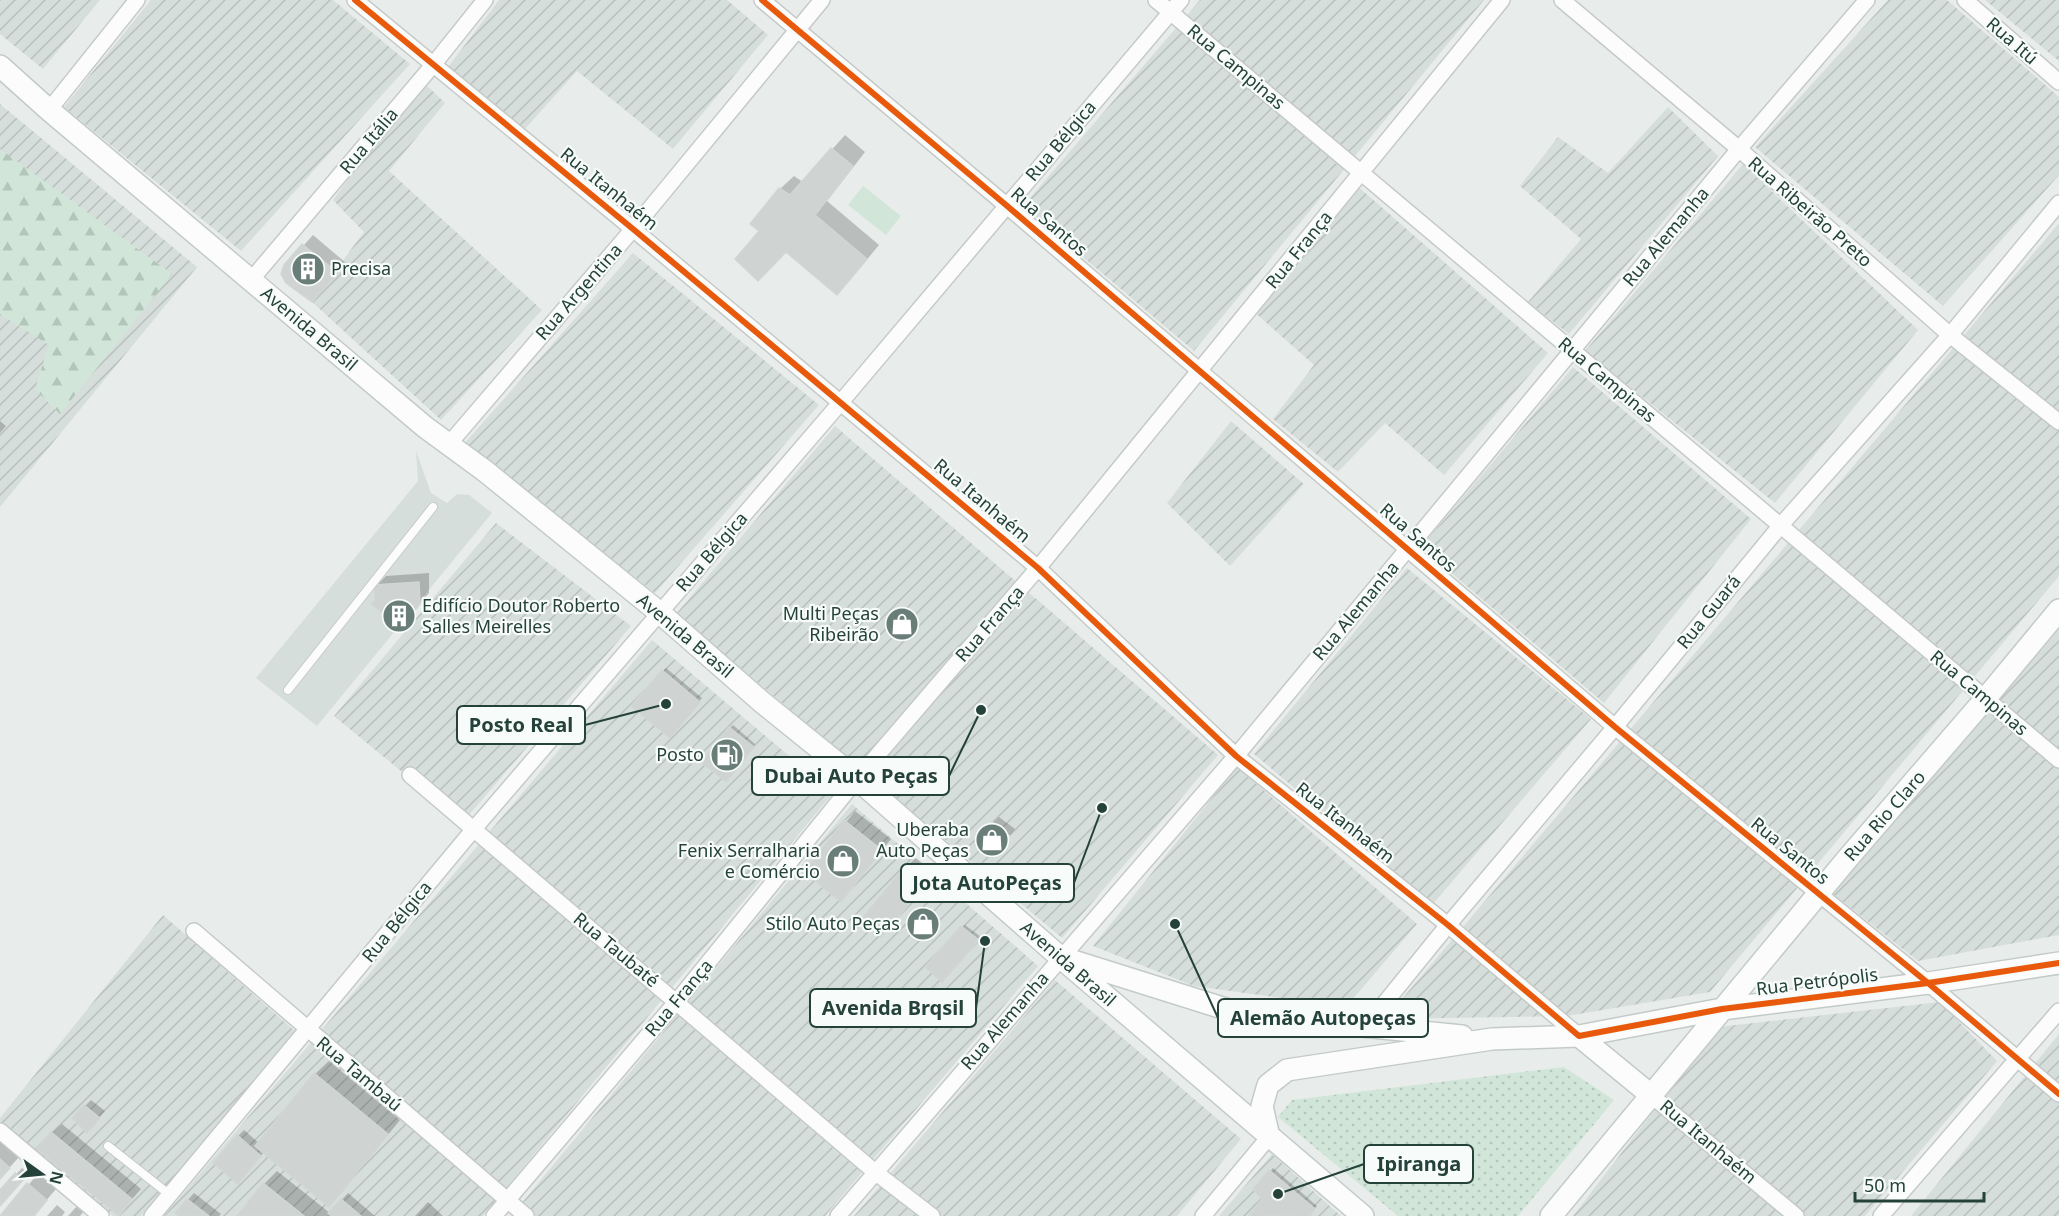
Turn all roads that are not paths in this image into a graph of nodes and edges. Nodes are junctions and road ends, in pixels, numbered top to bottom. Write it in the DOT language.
graph roads {
  1 [pos="137,0"];
  2 [pos="355,0"];
  3 [pos="485,0"];
  4 [pos="762,0"];
  5 [pos="822,0"];
  6 [pos="1156,0"];
  7 [pos="1181,0"];
  8 [pos="1502,0"];
  9 [pos="1562,0"];
  10 [pos="1868,0"];
  11 [pos="1965,0"];
  12 [pos="1171,12"];
  13 [pos="797,30"];
  14 [pos="434,65"];
  15 [pos="0,66"];
  16 [pos="2059,82"];
  17 [pos="49,110"];
  18 [pos="1739,149"];
  19 [pos="1363,172"];
  20 [pos="2059,203"];
  21 [pos="1006,205"];
  22 [pos="633,229"];
  23 [pos="251,280"];
  24 [pos="1950,335"];
  25 [pos="1572,350"];
  26 [pos="1200,371"];
  27 [pos="841,402"];
  28 [pos="2059,422"];
  29 [pos="448,444"];
  30 [pos="433,507"];
  31 [pos="1781,525"];
  32 [pos="1407,549"];
  33 [pos="1038,568"];
  34 [pos="2059,610"];
  35 [pos="660,613"];
  36 [pos="288,690"];
  37 [pos="1986,698"];
  38 [pos="1615,727"];
  39 [pos="1236,756"];
  40 [pos="2059,759"];
  41 [pos="411,775"];
  42 [pos="857,779"];
  43 [pos="473,830"];
  44 [pos="1818,894"];
  45 [pos="1448,925"];
  46 [pos="194,931"];
  47 [pos="1060,957"];
  48 [pos="2059,963"];
  49 [pos="1928,983"];
  50 [pos="677,1001"];
  51 [pos="1722,1010"];
  52 [pos="2059,1011"];
  53 [pos="1366,1026"];
  54 [pos="308,1030"];
  55 [pos="1579,1036"];
  56 [pos="1492,1039"];
  57 [pos="2018,1059"];
  58 [pos="2059,1094"];
  59 [pos="1652,1096"];
  60 [pos="0,1131"];
  61 [pos="1269,1137"];
  62 [pos="108,1146"];
  63 [pos="875,1172"];
  64 [pos="170,1195"];
  65 [pos="507,1200"];
  66 [pos="101,1216"];
  67 [pos="152,1216"];
  68 [pos="495,1216"];
  69 [pos="526,1216"];
  70 [pos="838,1216"];
  71 [pos="932,1216"];
  72 [pos="1203,1216"];
  73 [pos="1363,1216"];
  74 [pos="1551,1216"];
  75 [pos="1796,1216"];
  76 [pos="1881,1216"];
  1 -- 17 [label="street"];
  2 -- 14 [label="street, Rua Itanhaém"];
  3 -- 14 [label="street, Rua Itália"];
  4 -- 13 [label="street, Rua Santos"];
  5 -- 13 [label="street, Rua Argentina"];
  6 -- 12 [label="street, Rua Campinas"];
  7 -- 12 [label="street, Rua Bélgica"];
  8 -- 19 [label="street, Rua França"];
  9 -- 18 [label="street, Rua Ribeirão Preto"];
  10 -- 18 [label="street, Rua Alemanha"];
  11 -- 16 [label="street, Rua Itú"];
  12 -- 19 [label="street, Rua Campinas"];
  12 -- 21 [label="street, Rua Bélgica"];
  13 -- 21 [label="street, Rua Santos"];
  13 -- 22 [label="street, Rua Argentina"];
  14 -- 22 [label="street, Rua Itanhaém"];
  14 -- 23 [label="street, Rua Itália"];
  15 -- 17 [label="main road, Avenida Brasil"];
  17 -- 23 [label="main road, Avenida Brasil"];
  18 -- 24 [label="street, Rua Ribeirão Preto"];
  18 -- 25 [label="street, Rua Alemanha"];
  19 -- 25 [label="street, Rua Campinas"];
  19 -- 26 [label="street, Rua França"];
  20 -- 24 [label="street, Rua Guará"];
  21 -- 26 [label="street, Rua Santos"];
  21 -- 27 [label="street, Rua Bélgica"];
  22 -- 27 [label="street, Rua Itanhaém"];
  22 -- 29 [label="street, Rua Argentina"];
  23 -- 29 [label="main road, Avenida Brasil"];
  24 -- 28 [label="street, Rua Ribeirão Preto"];
  24 -- 31 [label="street, Rua Guará"];
  25 -- 31 [label="street, Rua Campinas"];
  25 -- 32 [label="street, Rua Alemanha"];
  26 -- 32 [label="street, Rua Santos"];
  26 -- 33 [label="street, Rua França"];
  27 -- 33 [label="street, Rua Itanhaém"];
  27 -- 35 [label="street, Rua Bélgica"];
  29 -- 35 [label="main road, Avenida Brasil"];
  30 -- 36 [label="lane"];
  31 -- 37 [label="street, Rua Campinas"];
  31 -- 38 [label="street, Rua Guará"];
  32 -- 38 [label="street, Rua Santos"];
  32 -- 39 [label="street, Rua Alemanha"];
  33 -- 39 [label="street, Rua Itanhaém"];
  33 -- 42 [label="street, Rua França"];
  34 -- 37 [label="main road, Rua Rio Claro"];
  35 -- 42 [label="main road, Avenida Brasil"];
  35 -- 43 [label="street, Rua Bélgica"];
  37 -- 40 [label="street, Rua Campinas"];
  37 -- 44 [label="main road, Rua Rio Claro"];
  38 -- 44 [label="street, Rua Santos"];
  38 -- 45 [label="street, Rua Guará"];
  39 -- 45 [label="street, Rua Itanhaém"];
  39 -- 47 [label="street, Rua Alemanha"];
  41 -- 43 [label="street, Rua Taubaté"];
  42 -- 47 [label="main road, Avenida Brasil"];
  42 -- 50 [label="street, Rua França"];
  43 -- 50 [label="street, Rua Taubaté"];
  43 -- 54 [label="street, Rua Bélgica"];
  44 -- 49 [label="street, Rua Santos"];
  44 -- 51 [label="main road, Rua Rio Claro"];
  45 -- 53 [label="street, Rua Guará"];
  45 -- 55 [label="street, Rua Itanhaém"];
  46 -- 54 [label="street, Rua Tambaú"];
  47 -- 53 [label="main road, Rua Petrópolis"];
  47 -- 61 [label="main road, Avenida Brasil"];
  47 -- 63 [label="street, Rua Alemanha"];
  48 -- 49 [label="main road, Rua Petrópolis"];
  49 -- 51 [label="main road, Rua Petrópolis"];
  49 -- 57 [label="street, Rua Santos"];
  50 -- 63 [label="street, Rua Taubaté"];
  50 -- 65 [label="street, Rua França"];
  51 -- 55 [label="main road, Rua Petrópolis"];
  51 -- 59 [label="main road, Rua Rio Claro"];
  52 -- 57 [label="street"];
  53 -- 56 [label="main road, Rua Petrópolis"];
  54 -- 64 [label="street, Rua Bélgica"];
  54 -- 65 [label="street, Rua Tambaú"];
  55 -- 56 [label="main road, Rua Petrópolis"];
  55 -- 59 [label="main road, Rua Itanhaém"];
  56 -- 61 [label="main road, Rua Petrópolis"];
  57 -- 58 [label="street, Rua Santos"];
  57 -- 76 [label="street"];
  59 -- 74 [label="main road, Rua Rio Claro"];
  59 -- 75 [label="street, Rua Itanhaém"];
  60 -- 66 [label="street"];
  61 -- 72 [label="street"];
  61 -- 73 [label="main road, Avenida Brasil"];
  62 -- 64 [label="lane"];
  63 -- 70 [label="street, Rua Alemanha"];
  63 -- 71 [label="street, Rua Taubaté"];
  64 -- 67 [label="street, Rua Bélgica"];
  65 -- 68 [label="street, Rua França"];
  65 -- 69 [label="street, Rua Tambaú"];
}
